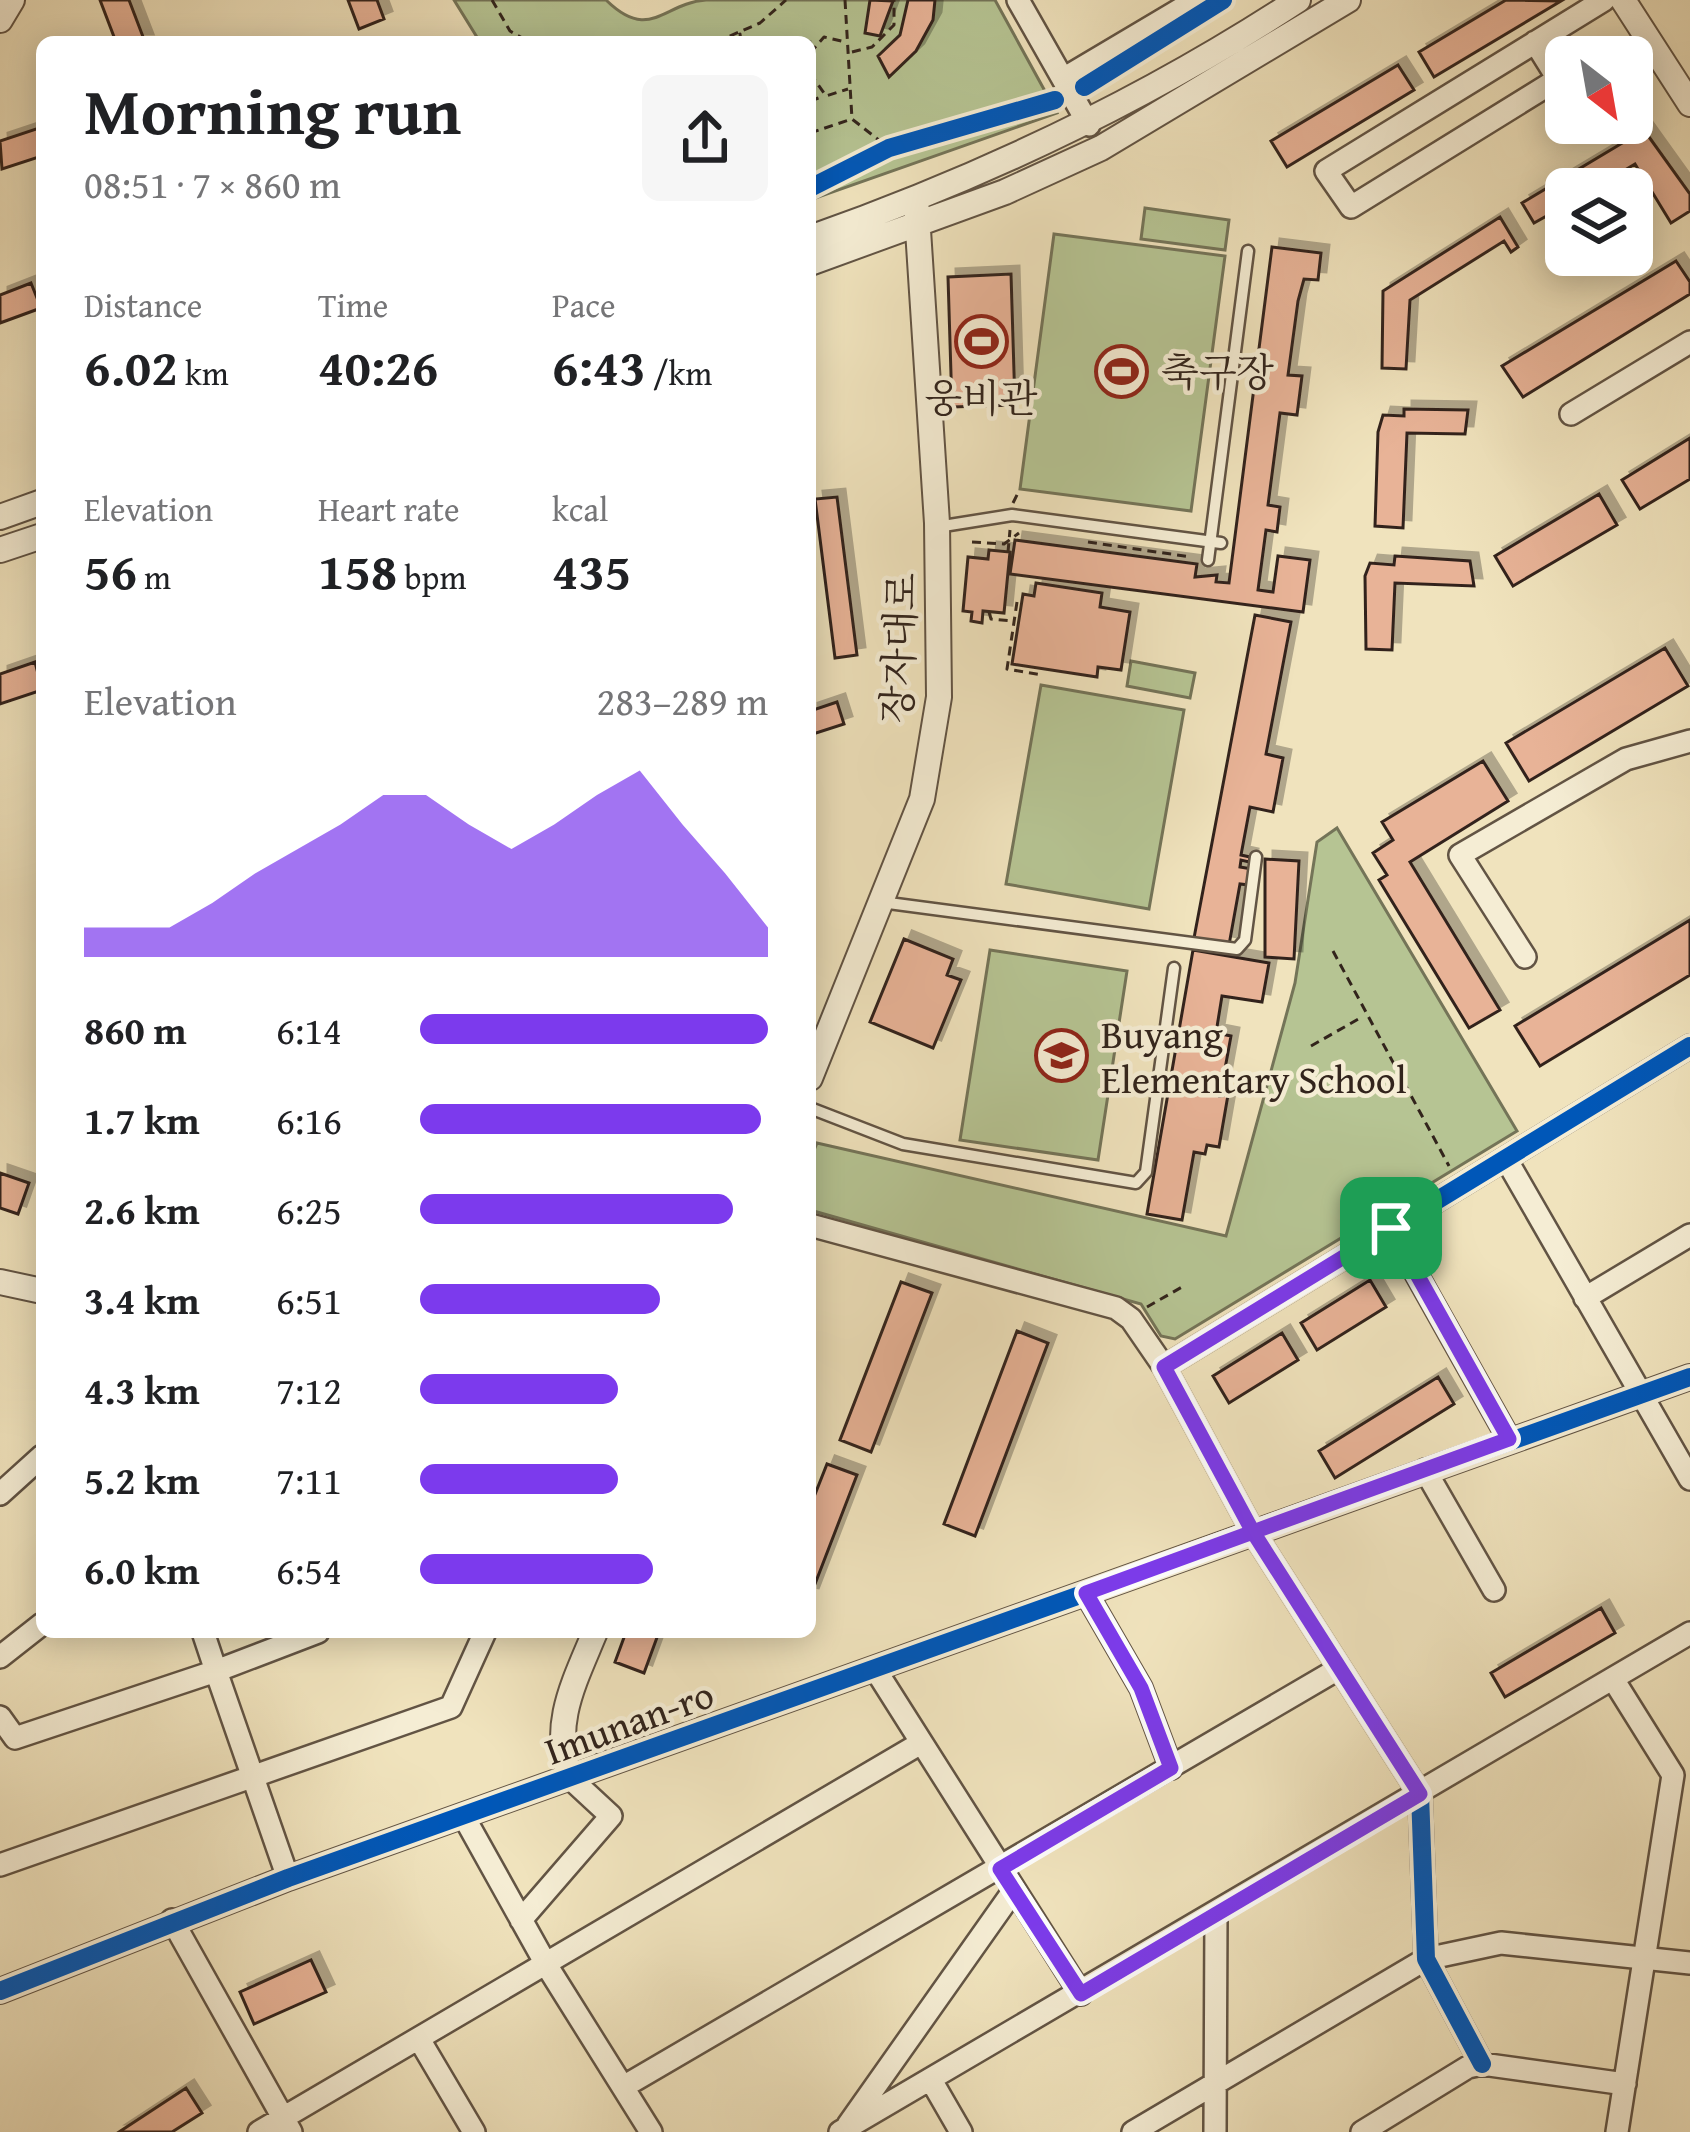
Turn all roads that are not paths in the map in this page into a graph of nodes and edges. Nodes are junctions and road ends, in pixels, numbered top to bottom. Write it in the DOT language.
graph roads {
  1 [pos="12,0"];
  2 [pos="1018,0"];
  3 [pos="1196,0"];
  4 [pos="1298,0"];
  5 [pos="1348,0"];
  6 [pos="1604,0"];
  7 [pos="1623,0"];
  8 [pos="0,20"];
  9 [pos="1534,42"];
  10 [pos="1063,79"];
  11 [pos="1690,104"];
  12 [pos="1089,125"];
  13 [pos="917,211"];
  14 [pos="816,236"];
  15 [pos="1248,251"];
  16 [pos="816,260"];
  17 [pos="1690,342"];
  18 [pos="1571,414"];
  19 [pos="36,504"];
  20 [pos="0,517"];
  21 [pos="938,526"];
  22 [pos="36,538"];
  23 [pos="1216,542"];
  24 [pos="0,550"];
  25 [pos="1208,560"];
  26 [pos="1690,742"];
  27 [pos="1256,857"];
  28 [pos="878,901"];
  29 [pos="1526,956"];
  30 [pos="1174,968"];
  31 [pos="1690,1046"];
  32 [pos="816,1062"];
  33 [pos="816,1110"];
  34 [pos="1506,1159"];
  35 [pos="816,1227"];
  36 [pos="1391,1228"];
  37 [pos="1690,1235"];
  38 [pos="0,1282"];
  39 [pos="36,1290"];
  40 [pos="1585,1298"];
  41 [pos="1164,1367"];
  42 [pos="1690,1377"];
  43 [pos="1641,1395"];
  44 [pos="1509,1439"];
  45 [pos="36,1461"];
  46 [pos="1425,1470"];
  47 [pos="1690,1479"];
  48 [pos="0,1494"];
  49 [pos="1253,1532"];
  50 [pos="1493,1590"];
  51 [pos="1086,1593"];
  52 [pos="36,1629"];
  53 [pos="1690,1633"];
  54 [pos="204,1638"];
  55 [pos="302,1638"];
  56 [pos="482,1638"];
  57 [pos="593,1638"];
  58 [pos="0,1657"];
  59 [pos="1338,1669"];
  60 [pos="875,1670"];
  61 [pos="216,1671"];
  62 [pos="1613,1678"];
  63 [pos="0,1717"];
  64 [pos="921,1743"];
  65 [pos="1171,1768"];
  66 [pos="251,1777"];
  67 [pos="571,1778"];
  68 [pos="1420,1794"];
  69 [pos="464,1817"];
  70 [pos="0,1865"];
  71 [pos="1000,1869"];
  72 [pos="288,1878"];
  73 [pos="1014,1890"];
  74 [pos="1216,1915"];
  75 [pos="172,1920"];
  76 [pos="521,1920"];
  77 [pos="1646,1955"];
  78 [pos="1426,1959"];
  79 [pos="1690,1963"];
  80 [pos="547,1966"];
  81 [pos="0,1991"];
  82 [pos="1081,1994"];
  83 [pos="419,2039"];
  84 [pos="1482,2064"];
  85 [pos="931,2080"];
  86 [pos="1625,2084"];
  87 [pos="1212,2085"];
  88 [pos="622,2087"];
  89 [pos="287,2125"];
  90 [pos="842,2131"];
  91 [pos="259,2132"];
  92 [pos="474,2132"];
  93 [pos="651,2132"];
  94 [pos="961,2132"];
  95 [pos="1133,2132"];
  96 [pos="1215,2132"];
  97 [pos="1362,2132"];
  98 [pos="1617,2132"];
  1 -- 8 [label="street"];
  2 -- 10 [label="street"];
  3 -- 10 [label="street"];
  4 -- 12 [label="street"];
  5 -- 13 [label="street"];
  6 -- 9 [label="street"];
  7 -- 11 [label="street"];
  9 -- 9 [label="street"];
  10 -- 12 [label="street"];
  12 -- 13 [label="street"];
  13 -- 14 [label="street"];
  13 -- 16 [label="street"];
  13 -- 21 [label="street, 장자대로"];
  15 -- 23 [label="lane"];
  17 -- 18 [label="street"];
  19 -- 20 [label="street"];
  21 -- 23 [label="lane"];
  21 -- 28 [label="street, 장자대로"];
  22 -- 24 [label="street"];
  23 -- 25 [label="lane"];
  26 -- 29 [label="street"];
  27 -- 28 [label="lane"];
  28 -- 32 [label="street, 장자대로"];
  30 -- 33 [label="lane"];
  31 -- 34 [label="street"];
  34 -- 36 [label="street"];
  34 -- 40 [label="street"];
  35 -- 41 [label="street"];
  36 -- 41 [label="street"];
  36 -- 44 [label="street"];
  37 -- 40 [label="street"];
  38 -- 39 [label="street"];
  40 -- 43 [label="street"];
  41 -- 49 [label="street"];
  42 -- 43 [label="street, Imunan-ro"];
  43 -- 44 [label="street, Imunan-ro"];
  43 -- 47 [label="street"];
  44 -- 46 [label="street, Imunan-ro"];
  45 -- 48 [label="street"];
  46 -- 49 [label="street, Imunan-ro"];
  46 -- 50 [label="street"];
  49 -- 51 [label="street, Imunan-ro"];
  49 -- 59 [label="street"];
  51 -- 60 [label="street, Imunan-ro"];
  51 -- 65 [label="street"];
  52 -- 58 [label="street"];
  53 -- 62 [label="street"];
  54 -- 61 [label="street"];
  55 -- 61 [label="street"];
  56 -- 66 [label="street"];
  57 -- 67 [label="street"];
  59 -- 65 [label="street"];
  59 -- 68 [label="street"];
  60 -- 64 [label="street"];
  60 -- 67 [label="street, Imunan-ro"];
  61 -- 63 [label="street"];
  61 -- 66 [label="street"];
  62 -- 68 [label="street"];
  62 -- 77 [label="street"];
  64 -- 71 [label="street"];
  64 -- 80 [label="street"];
  65 -- 71 [label="street"];
  66 -- 70 [label="street"];
  66 -- 72 [label="street"];
  67 -- 69 [label="street, Imunan-ro"];
  67 -- 76 [label="street"];
  68 -- 74 [label="street"];
  68 -- 78 [label="street"];
  69 -- 72 [label="street, Imunan-ro"];
  69 -- 76 [label="street"];
  71 -- 73 [label="street"];
  71 -- 88 [label="street"];
  72 -- 75 [label="street, Imunan-ro"];
  73 -- 82 [label="street"];
  73 -- 90 [label="street"];
  74 -- 82 [label="street"];
  74 -- 87 [label="street"];
  75 -- 81 [label="street, Imunan-ro"];
  75 -- 89 [label="street"];
  76 -- 80 [label="street"];
  77 -- 78 [label="street"];
  77 -- 79 [label="street"];
  77 -- 86 [label="street"];
  78 -- 84 [label="street"];
  78 -- 87 [label="street"];
  80 -- 83 [label="street"];
  80 -- 88 [label="street"];
  82 -- 85 [label="street"];
  83 -- 89 [label="street"];
  83 -- 92 [label="street"];
  84 -- 86 [label="street"];
  84 -- 97 [label="street"];
  85 -- 90 [label="street"];
  85 -- 94 [label="street"];
  86 -- 98 [label="street"];
  87 -- 95 [label="street"];
  87 -- 96 [label="street"];
  88 -- 93 [label="street"];
  89 -- 91 [label="street"];
}
